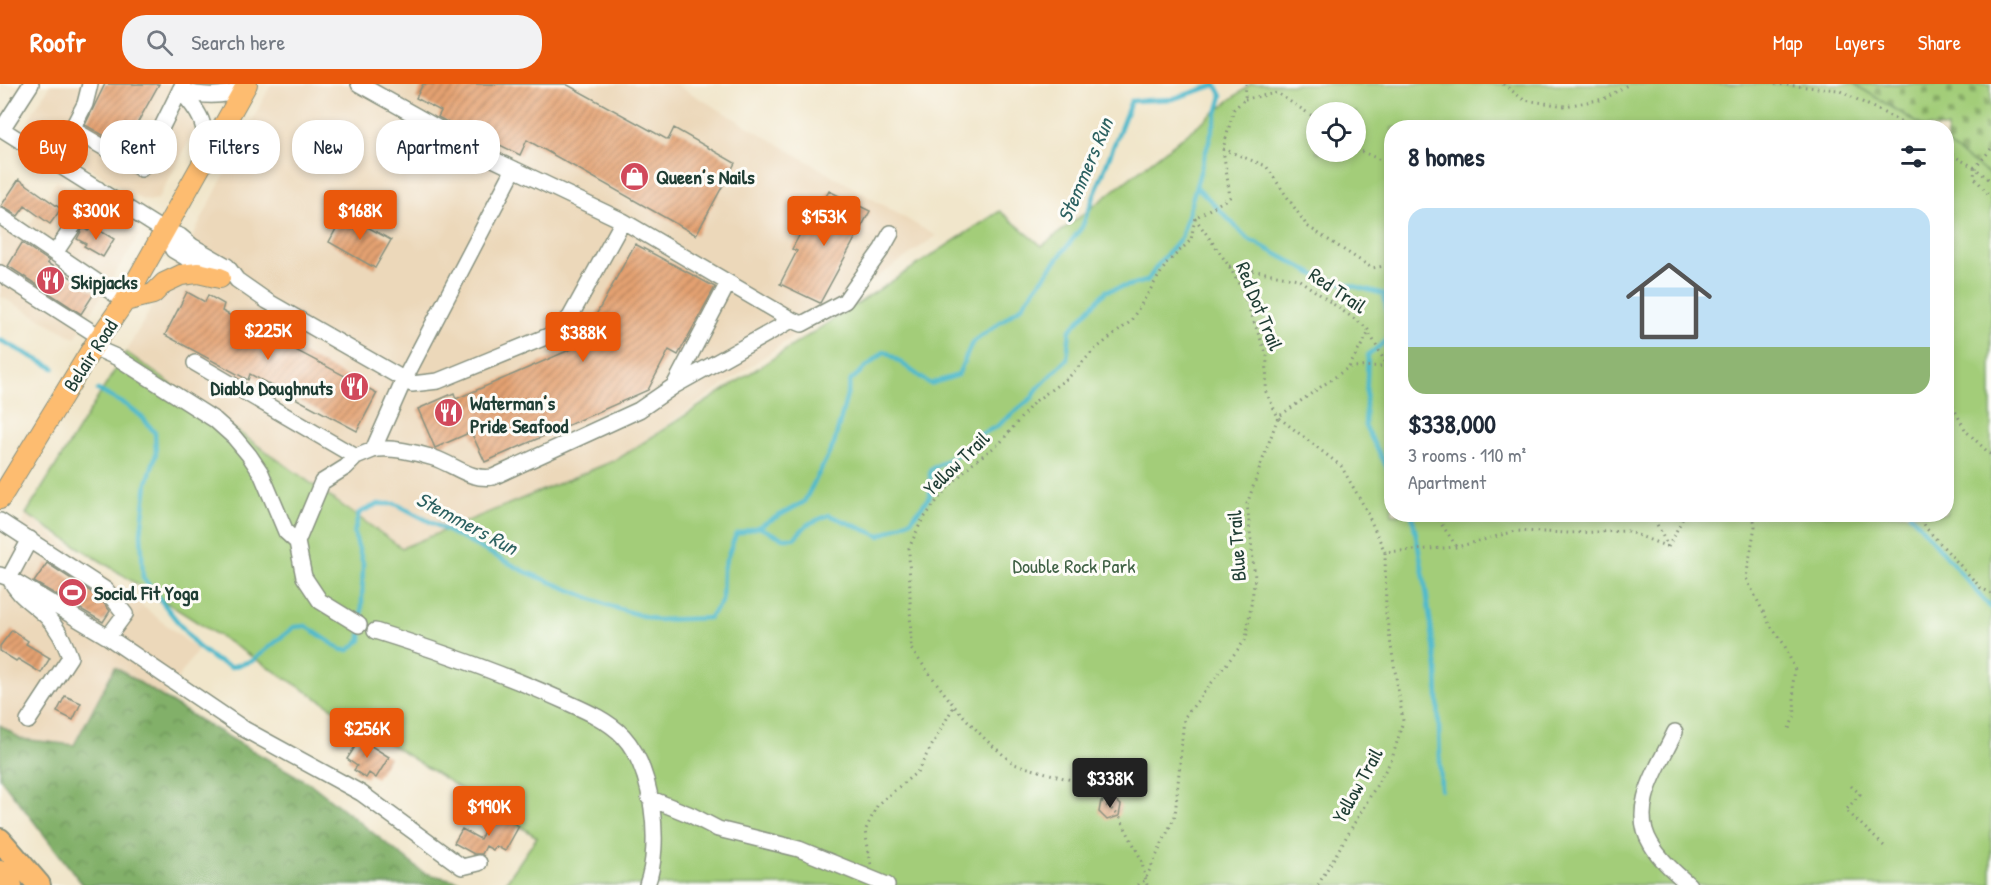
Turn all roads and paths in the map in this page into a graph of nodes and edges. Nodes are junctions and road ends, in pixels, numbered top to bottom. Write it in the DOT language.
graph roads {
  1 [pos="31,84"];
  2 [pos="90,84"];
  3 [pos="355,84"];
  4 [pos="1246,84"];
  5 [pos="1503,84"];
  6 [pos="1629,84"];
  7 [pos="1775,84"];
  8 [pos="246,86"];
  9 [pos="181,87"];
  10 [pos="1245,99"];
  11 [pos="1306,112"];
  12 [pos="77,120"];
  13 [pos="202,120"];
  14 [pos="227,120"];
  15 [pos="1898,120"];
  16 [pos="1,128"];
  17 [pos="88,138"];
  18 [pos="18,139"];
  19 [pos="1991,148"];
  20 [pos="1223,149"];
  21 [pos="1366,153"];
  22 [pos="1954,156"];
  23 [pos="1384,161"];
  24 [pos="1975,168"];
  25 [pos="514,169"];
  26 [pos="73,174"];
  27 [pos="197,174"];
  28 [pos="1991,181"];
  29 [pos="98,189"];
  30 [pos="1991,197"];
  31 [pos="0,216"];
  32 [pos="1195,218"];
  33 [pos="623,221"];
  34 [pos="164,231"];
  35 [pos="891,233"];
  36 [pos="55,253"];
  37 [pos="1229,266"];
  38 [pos="1384,266"];
  39 [pos="0,273"];
  40 [pos="228,279"];
  41 [pos="728,282"];
  42 [pos="125,301"];
  43 [pos="792,320"];
  44 [pos="1369,332"];
  45 [pos="97,342"];
  46 [pos="1384,360"];
  47 [pos="195,363"];
  48 [pos="1384,366"];
  49 [pos="1349,367"];
  50 [pos="404,380"];
  51 [pos="674,386"];
  52 [pos="1954,409"];
  53 [pos="1278,417"];
  54 [pos="373,450"];
  55 [pos="1991,455"];
  56 [pos="357,457"];
  57 [pos="0,499"];
  58 [pos="0,520"];
  59 [pos="1440,522"];
  60 [pos="1656,522"];
  61 [pos="1681,522"];
  62 [pos="1754,522"];
  63 [pos="1923,522"];
  64 [pos="30,539"];
  65 [pos="297,542"];
  66 [pos="1457,547"];
  67 [pos="1668,547"];
  68 [pos="1385,552"];
  69 [pos="5,577"];
  70 [pos="1991,593"];
  71 [pos="359,625"];
  72 [pos="375,631"];
  73 [pos="108,637"];
  74 [pos="954,706"];
  75 [pos="28,721"];
  76 [pos="1788,731"];
  77 [pos="1675,732"];
  78 [pos="1851,786"];
  79 [pos="649,798"];
  80 [pos="0,840"];
  81 [pos="1885,847"];
  82 [pos="479,863"];
  83 [pos="0,872"];
  84 [pos="1145,880"];
  85 [pos="881,882"];
  86 [pos="11,885"];
  87 [pos="39,885"];
  88 [pos="647,885"];
  89 [pos="1138,885"];
  90 [pos="1147,885"];
  91 [pos="1318,885"];
  92 [pos="1689,885"];
  1 -- 16 [label="street"];
  2 -- 12 [label="street"];
  3 -- 25 [label="street"];
  4 -- 10 [label="path"];
  5 -- 6 [label="path"];
  7 -- 15 [label="path"];
  8 -- 9 [label="street"];
  8 -- 14 [label="main road, Belair Road"];
  9 -- 13 [label="street"];
  9 -- 17 [label="street"];
  10 -- 11 [label="path"];
  10 -- 20 [label="path"];
  16 -- 18 [label="street"];
  19 -- 24 [label="path"];
  20 -- 32 [label="path"];
  20 -- 38 [label="path"];
  21 -- 23 [label="path"];
  22 -- 24 [label="path"];
  24 -- 28 [label="path"];
  24 -- 30 [label="path"];
  25 -- 33 [label="street"];
  25 -- 50 [label="street"];
  26 -- 29 [label="street"];
  27 -- 34 [label="main road, Belair Road"];
  29 -- 34 [label="street"];
  29 -- 36 [label="street"];
  31 -- 36 [label="street"];
  32 -- 37 [label="path, Red Dot Trail"];
  32 -- 74 [label="path, Yellow Trail"];
  33 -- 41 [label="street"];
  33 -- 50 [label="street"];
  34 -- 40 [label="street"];
  34 -- 42 [label="main road, Belair Road"];
  35 -- 43 [label="street"];
  36 -- 42 [label="street"];
  37 -- 44 [label="path, Red Trail"];
  37 -- 53 [label="path, Red Dot Trail"];
  39 -- 45 [label="street"];
  40 -- 42 [label="main road"];
  40 -- 50 [label="street"];
  41 -- 43 [label="street"];
  41 -- 51 [label="street"];
  42 -- 45 [label="main road, Belair Road"];
  43 -- 51 [label="street"];
  44 -- 46 [label="path, Red Trail"];
  44 -- 49 [label="path"];
  45 -- 57 [label="main road, Belair Road"];
  45 -- 65 [label="street"];
  47 -- 56 [label="street"];
  48 -- 49 [label="path"];
  49 -- 53 [label="path"];
  50 -- 54 [label="street"];
  51 -- 54 [label="street"];
  52 -- 55 [label="path"];
  53 -- 68 [label="path, Red Dot Trail"];
  53 -- 84 [label="path, Blue Trail"];
  54 -- 56 [label="street"];
  56 -- 65 [label="street"];
  58 -- 64 [label="street"];
  59 -- 66 [label="path"];
  60 -- 67 [label="path"];
  61 -- 67 [label="path"];
  62 -- 76 [label="path"];
  63 -- 70 [label="path"];
  64 -- 69 [label="street"];
  64 -- 73 [label="street"];
  65 -- 71 [label="street"];
  66 -- 67 [label="path"];
  66 -- 68 [label="path"];
  68 -- 91 [label="path, Yellow Trail"];
  69 -- 73 [label="street"];
  69 -- 75 [label="street"];
  72 -- 79 [label="street"];
  73 -- 82 [label="street"];
  74 -- 84 [label="path, Yellow Trail"];
  74 -- 85 [label="path"];
  77 -- 92 [label="street"];
  78 -- 81 [label="path"];
  79 -- 85 [label="street"];
  79 -- 88 [label="street"];
  80 -- 87 [label="highway"];
  83 -- 86 [label="highway"];
  84 -- 89 [label="path, Blue Trail"];
  84 -- 90 [label="path, Yellow Trail"];
}
